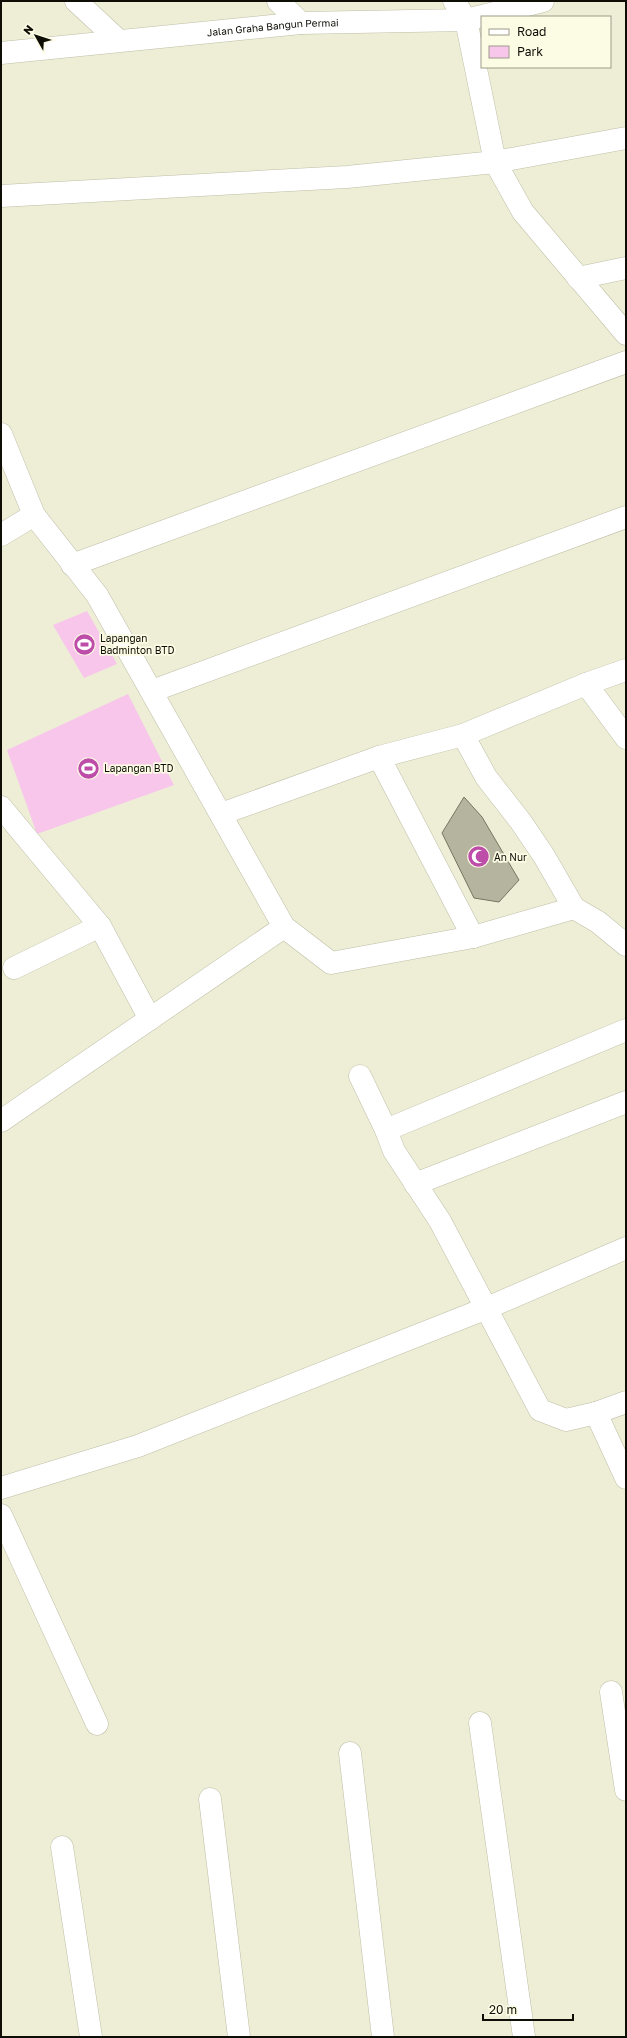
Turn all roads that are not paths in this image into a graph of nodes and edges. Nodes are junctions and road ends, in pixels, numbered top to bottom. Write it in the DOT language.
graph roads {
  1 [pos="76,1"];
  2 [pos="278,1"];
  3 [pos="454,1"];
  4 [pos="543,1"];
  5 [pos="481,16"];
  6 [pos="482,16"];
  7 [pos="466,20"];
  8 [pos="301,23"];
  9 [pos="118,40"];
  10 [pos="1,53"];
  11 [pos="626,138"];
  12 [pos="495,162"];
  13 [pos="1,196"];
  14 [pos="626,268"];
  15 [pos="578,278"];
  16 [pos="626,334"];
  17 [pos="626,362"];
  18 [pos="1,434"];
  19 [pos="34,516"];
  20 [pos="626,517"];
  21 [pos="1,535"];
  22 [pos="72,565"];
  23 [pos="626,670"];
  24 [pos="586,684"];
  25 [pos="152,691"];
  26 [pos="463,735"];
  27 [pos="626,738"];
  28 [pos="379,757"];
  29 [pos="1,807"];
  30 [pos="221,814"];
  31 [pos="574,908"];
  32 [pos="100,926"];
  33 [pos="284,927"];
  34 [pos="473,937"];
  35 [pos="626,945"];
  36 [pos="14,968"];
  37 [pos="150,1018"];
  38 [pos="626,1030"];
  39 [pos="360,1076"];
  40 [pos="626,1102"];
  41 [pos="1,1121"];
  42 [pos="386,1130"];
  43 [pos="415,1184"];
  44 [pos="626,1248"];
  45 [pos="487,1308"];
  46 [pos="626,1402"];
  47 [pos="596,1413"];
  48 [pos="626,1478"];
  49 [pos="1,1488"];
  50 [pos="1,1515"];
  51 [pos="611,1692"];
  52 [pos="480,1723"];
  53 [pos="97,1724"];
  54 [pos="350,1754"];
  55 [pos="626,1790"];
  56 [pos="210,1799"];
  57 [pos="62,1847"];
  58 [pos="91,2037"];
  59 [pos="239,2037"];
  60 [pos="383,2037"];
  61 [pos="524,2037"];
  1 -- 9 [label="street"];
  2 -- 8 [label="street"];
  3 -- 7 [label="street"];
  4 -- 6 [label="street, Jalan Graha Bangun Permai"];
  5 -- 7 [label="street, Jalan Graha Bangun Permai"];
  7 -- 8 [label="street, Jalan Graha Bangun Permai"];
  7 -- 12 [label="street"];
  8 -- 9 [label="street, Jalan Graha Bangun Permai"];
  9 -- 10 [label="street, Jalan Graha Bangun Permai"];
  11 -- 12 [label="street"];
  12 -- 13 [label="street"];
  12 -- 15 [label="street"];
  14 -- 15 [label="street"];
  15 -- 16 [label="street"];
  17 -- 22 [label="street"];
  18 -- 19 [label="street"];
  19 -- 21 [label="street"];
  19 -- 22 [label="street"];
  20 -- 25 [label="street"];
  22 -- 25 [label="street"];
  23 -- 24 [label="street"];
  24 -- 26 [label="street"];
  24 -- 27 [label="street"];
  25 -- 30 [label="street"];
  26 -- 28 [label="street"];
  26 -- 31 [label="street"];
  28 -- 30 [label="street"];
  28 -- 34 [label="street"];
  29 -- 32 [label="street"];
  30 -- 33 [label="street"];
  31 -- 34 [label="street"];
  31 -- 35 [label="street"];
  32 -- 36 [label="street"];
  32 -- 37 [label="street"];
  33 -- 34 [label="street"];
  33 -- 37 [label="street"];
  37 -- 41 [label="street"];
  38 -- 42 [label="street"];
  39 -- 42 [label="street"];
  40 -- 43 [label="street"];
  42 -- 43 [label="street"];
  43 -- 45 [label="street"];
  44 -- 45 [label="street"];
  45 -- 47 [label="street"];
  45 -- 49 [label="street"];
  46 -- 47 [label="street"];
  47 -- 48 [label="street"];
  50 -- 53 [label="street"];
  51 -- 55 [label="street"];
  52 -- 61 [label="street"];
  54 -- 60 [label="street"];
  56 -- 59 [label="street"];
  57 -- 58 [label="street"];
}
